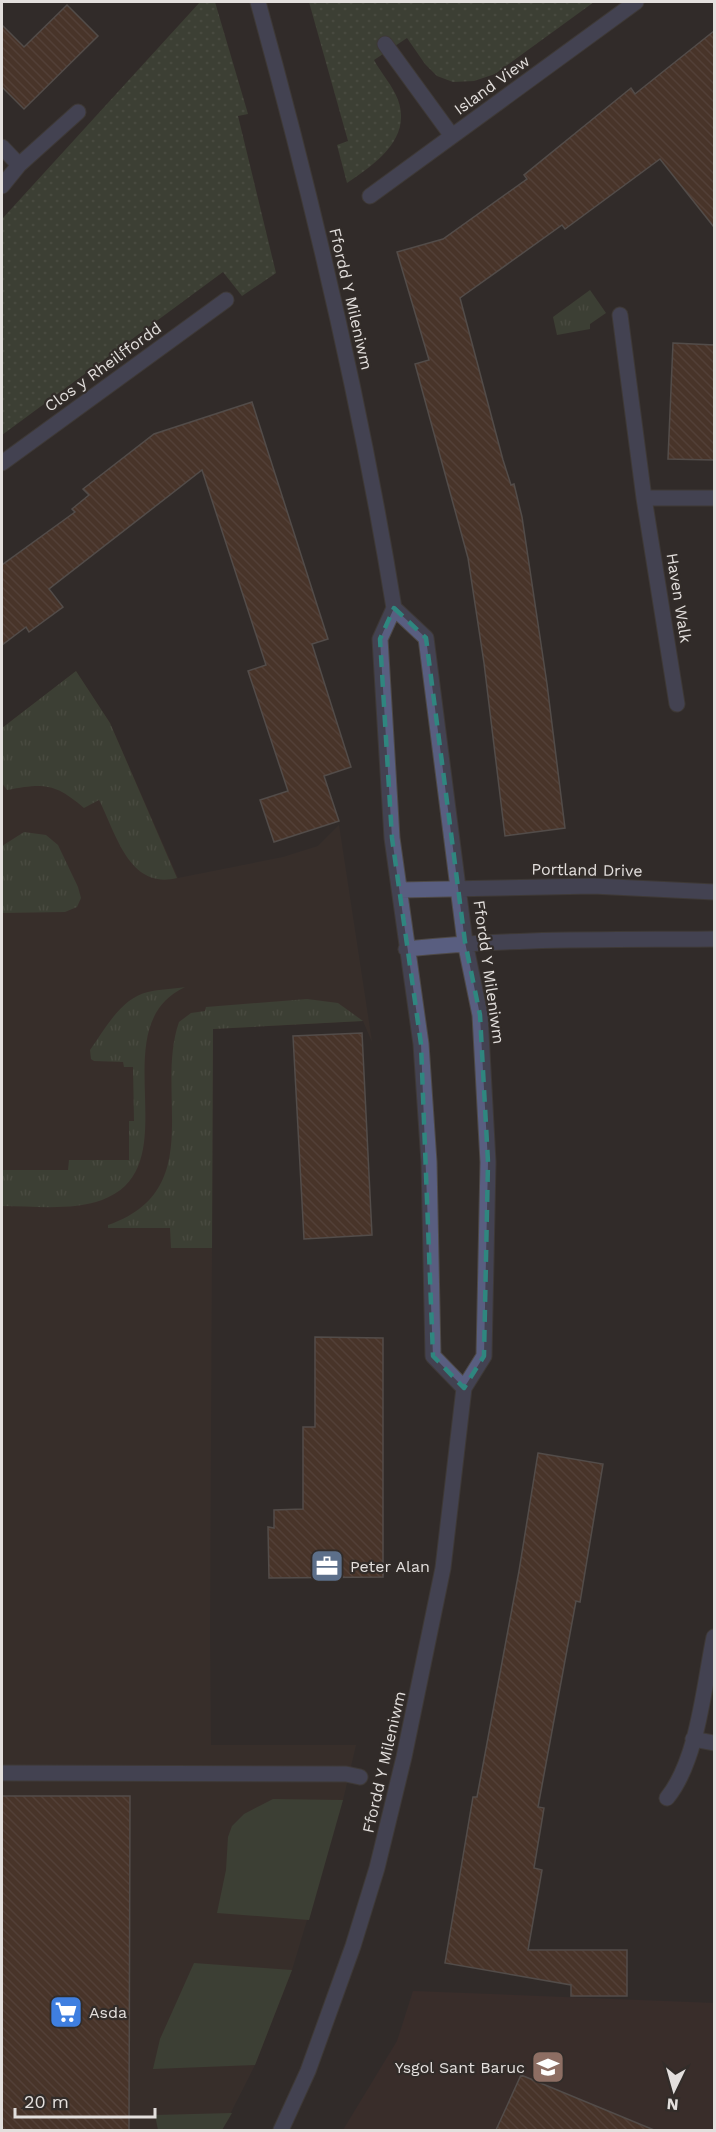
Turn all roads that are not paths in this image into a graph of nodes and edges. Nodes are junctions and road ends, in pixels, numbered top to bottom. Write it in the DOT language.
graph roads {
  1 [pos="258,2"];
  2 [pos="636,2"];
  3 [pos="385,44"];
  4 [pos="78,112"];
  5 [pos="452,136"];
  6 [pos="2,147"];
  7 [pos="19,165"];
  8 [pos="2,186"];
  9 [pos="370,196"];
  10 [pos="226,300"];
  11 [pos="620,315"];
  12 [pos="2,463"];
  13 [pos="645,498"];
  14 [pos="714,498"];
  15 [pos="394,608"];
  16 [pos="677,704"];
  17 [pos="459,888"];
  18 [pos="400,890"];
  19 [pos="714,892"];
  20 [pos="714,939"];
  21 [pos="465,942"];
  22 [pos="406,949"];
  23 [pos="464,1388"];
  24 [pos="714,1637"];
  25 [pos="693,1739"];
  26 [pos="714,1743"];
  27 [pos="2,1773"];
  28 [pos="360,1777"];
  29 [pos="667,1798"];
  30 [pos="281,2130"];
  1 -- 15 [label="street, Ffordd Y Mileniwm"];
  2 -- 5 [label="street, Island View"];
  3 -- 5 [label="street"];
  4 -- 7 [label="street"];
  5 -- 9 [label="street, Island View"];
  6 -- 7 [label="street"];
  7 -- 8 [label="street"];
  10 -- 12 [label="street, Clos y Rheilffordd"];
  11 -- 13 [label="street, Haven Walk"];
  13 -- 14 [label="street"];
  13 -- 16 [label="street, Haven Walk"];
  15 -- 17 [label="street, Ffordd Y Mileniwm"];
  15 -- 18 [label="street"];
  17 -- 18 [label="street, Portland Drive"];
  17 -- 19 [label="street, Portland Drive"];
  17 -- 21 [label="street, Ffordd Y Mileniwm"];
  18 -- 22 [label="street"];
  20 -- 21 [label="street"];
  21 -- 22 [label="street"];
  21 -- 23 [label="street, Ffordd Y Mileniwm"];
  22 -- 23 [label="street"];
  23 -- 30 [label="street, Ffordd Y Mileniwm"];
  24 -- 25 [label="street"];
  25 -- 26 [label="street"];
  25 -- 29 [label="street"];
  27 -- 28 [label="street"];
}
